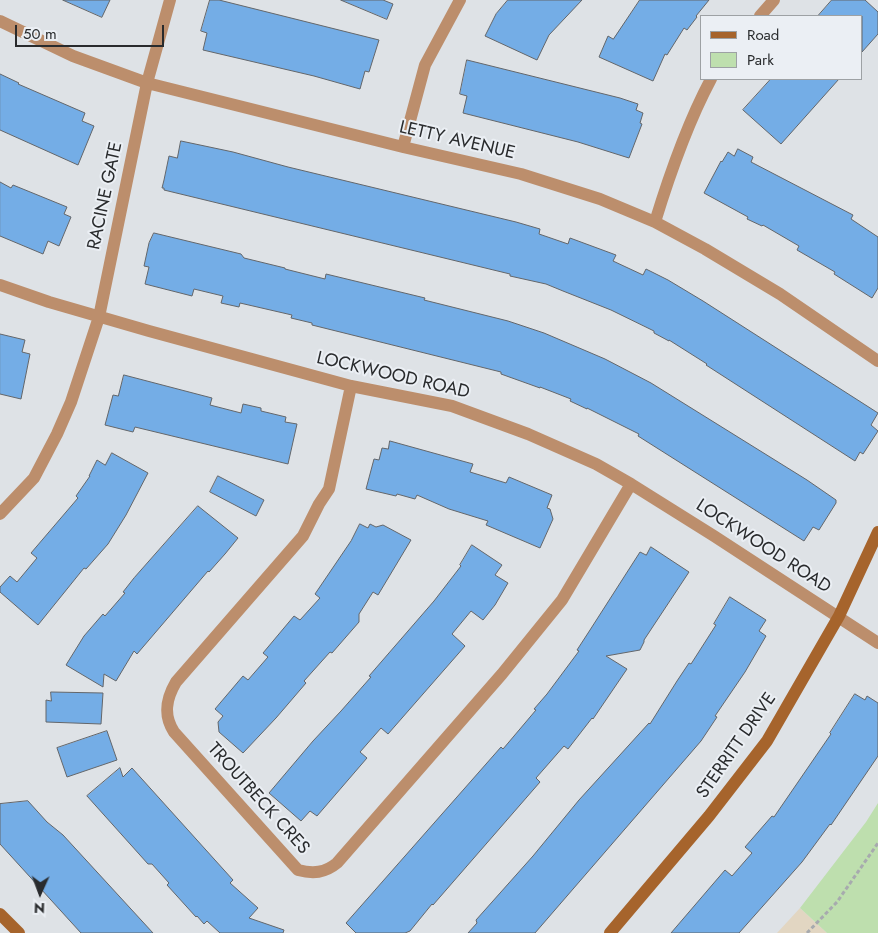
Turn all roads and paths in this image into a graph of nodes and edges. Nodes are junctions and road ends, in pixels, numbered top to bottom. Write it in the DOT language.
graph roads {
  1 [pos="170,0"];
  2 [pos="460,0"];
  3 [pos="774,0"];
  4 [pos="761,15"];
  5 [pos="0,21"];
  6 [pos="710,80"];
  7 [pos="147,83"];
  8 [pos="403,147"];
  9 [pos="655,222"];
  10 [pos="0,285"];
  11 [pos="99,317"];
  12 [pos="878,361"];
  13 [pos="351,386"];
  14 [pos="631,484"];
  15 [pos="0,514"];
  16 [pos="878,532"];
  17 [pos="839,616"];
  18 [pos="878,643"];
  19 [pos="878,844"];
  20 [pos="0,914"];
  21 [pos="19,933"];
  22 [pos="610,933"];
  23 [pos="807,933"];
  1 -- 7 [label="street, RACINE GATE"];
  2 -- 8 [label="street"];
  3 -- 4 [label="street"];
  5 -- 7 [label="street, LETTY AVENUE"];
  6 -- 9 [label="street"];
  7 -- 8 [label="street, LETTY AVENUE"];
  7 -- 11 [label="street, RACINE GATE"];
  8 -- 9 [label="street, LETTY AVENUE"];
  9 -- 12 [label="street, LETTY AVENUE"];
  10 -- 11 [label="street, LOCKWOOD ROAD"];
  11 -- 13 [label="street, LOCKWOOD ROAD"];
  11 -- 15 [label="street, RACINE GATE"];
  13 -- 14 [label="street, LOCKWOOD ROAD"];
  13 -- 14 [label="street, TROUTBECK CRES"];
  14 -- 17 [label="street, LOCKWOOD ROAD"];
  16 -- 17 [label="street, STERRITT DRIVE"];
  17 -- 18 [label="street, LOCKWOOD ROAD"];
  17 -- 22 [label="street, STERRITT DRIVE"];
  19 -- 23 [label="path"];
  20 -- 21 [label="street"];
}
